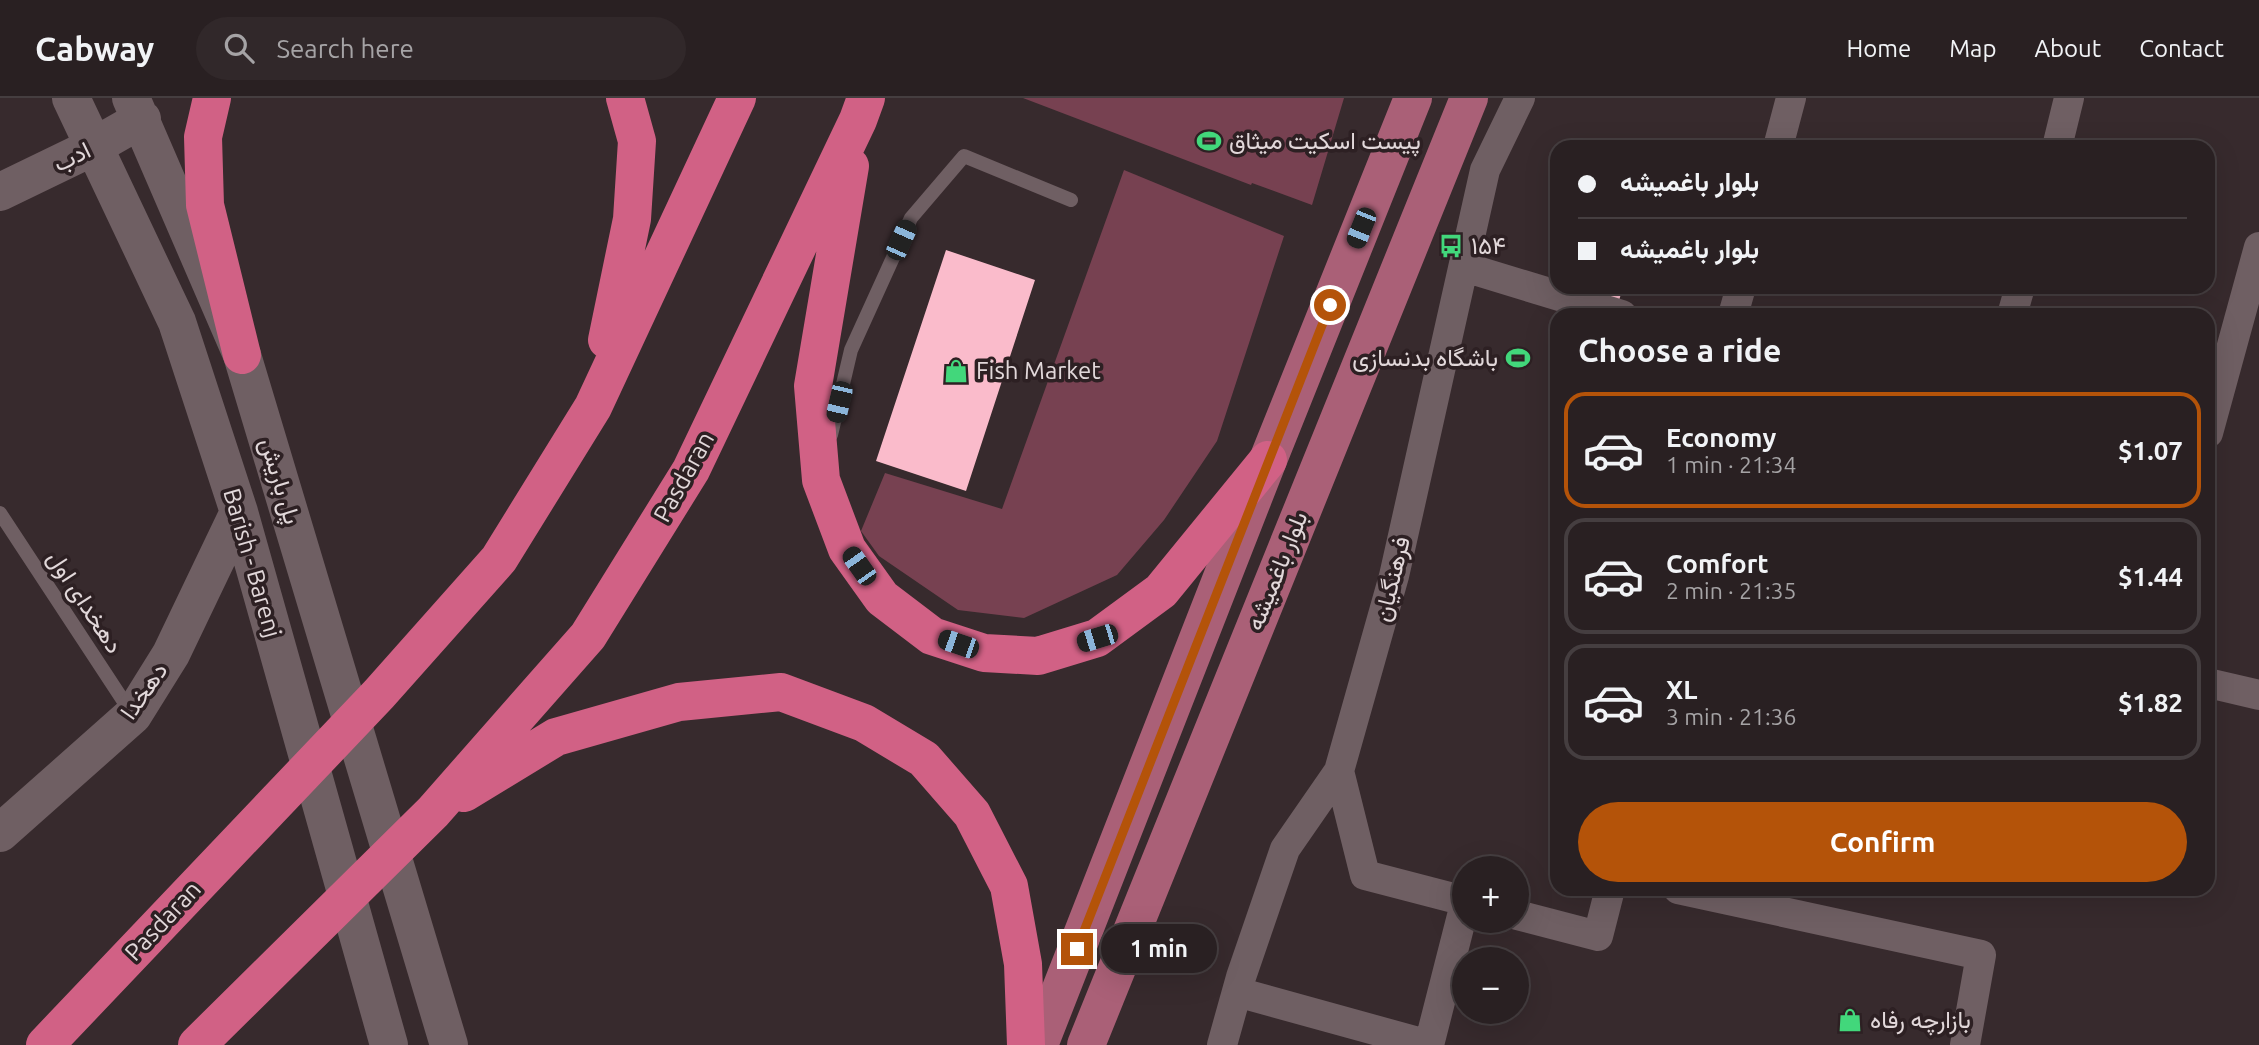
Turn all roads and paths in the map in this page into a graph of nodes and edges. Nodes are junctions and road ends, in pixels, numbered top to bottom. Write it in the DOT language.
graph roads {
  1 [pos="71,98"];
  2 [pos="212,98"];
  3 [pos="625,98"];
  4 [pos="737,98"];
  5 [pos="1413,98"];
  6 [pos="1469,98"];
  7 [pos="1520,98"];
  8 [pos="1791,98"];
  9 [pos="2069,98"];
  10 [pos="137,108"];
  11 [pos="862,109"];
  12 [pos="1780,140"];
  13 [pos="2059,140"];
  14 [pos="93,147"];
  15 [pos="1446,154"];
  16 [pos="1485,170"];
  17 [pos="0,192"];
  18 [pos="1071,200"];
  19 [pos="2259,247"];
  20 [pos="1464,267"];
  21 [pos="1550,293"];
  22 [pos="1553,294"];
  23 [pos="1599,308"];
  24 [pos="242,355"];
  25 [pos="593,407"];
  26 [pos="2215,407"];
  27 [pos="1268,460"];
  28 [pos="821,480"];
  29 [pos="239,512"];
  30 [pos="0,513"];
  31 [pos="2215,686"];
  32 [pos="2259,695"];
  33 [pos="133,715"];
  34 [pos="1339,771"];
  35 [pos="433,812"];
  36 [pos="0,833"];
  37 [pos="1608,896"];
  38 [pos="1710,896"];
  39 [pos="1452,898"];
  40 [pos="1529,918"];
  41 [pos="1457,933"];
  42 [pos="1237,992"];
  43 [pos="46,1045"];
  44 [pos="197,1045"];
  45 [pos="389,1045"];
  46 [pos="449,1045"];
  47 [pos="1026,1045"];
  48 [pos="1039,1045"];
  49 [pos="1086,1045"];
  50 [pos="1222,1045"];
  51 [pos="1429,1045"];
  52 [pos="1965,1045"];
  1 -- 14 [label="main road, Barish - Barenj"];
  2 -- 24 [label="highway"];
  3 -- 25 [label="highway"];
  4 -- 25 [label="highway"];
  5 -- 27 [label="main road, بلوار باغمیشه"];
  6 -- 15 [label="main road, بلوار باغمیشه"];
  7 -- 16 [label="street, فرهنگیان"];
  8 -- 12 [label="street"];
  9 -- 13 [label="street"];
  10 -- 14 [label="main road, ادب"];
  10 -- 24 [label="main road, پل باریش"];
  11 -- 28 [label="highway"];
  11 -- 35 [label="highway, Pasdaran"];
  14 -- 17 [label="main road, ادب"];
  14 -- 29 [label="main road, Barish - Barenj"];
  15 -- 16 [label="street"];
  15 -- 49 [label="main road, بلوار باغمیشه"];
  16 -- 20 [label="street, فرهنگیان"];
  18 -- 28 [label="lane"];
  19 -- 26 [label="street"];
  20 -- 21 [label="street"];
  20 -- 34 [label="street, فرهنگیان"];
  22 -- 23 [label="street"];
  24 -- 46 [label="main road, پل باریش"];
  25 -- 43 [label="highway, Pasdaran"];
  27 -- 28 [label="highway"];
  27 -- 48 [label="main road, بلوار باغمیشه"];
  29 -- 33 [label="main road, دهخدا"];
  29 -- 45 [label="main road, Barish - Barenj"];
  30 -- 33 [label="lane, دهخدای اول"];
  31 -- 32 [label="street"];
  33 -- 36 [label="main road, دهخدا"];
  34 -- 39 [label="street"];
  34 -- 42 [label="street, فرهنگیان"];
  35 -- 44 [label="highway"];
  35 -- 47 [label="highway"];
  37 -- 40 [label="street"];
  38 -- 52 [label="street"];
  41 -- 51 [label="street"];
  42 -- 50 [label="street, فرهنگیان"];
  42 -- 51 [label="street"];
}
